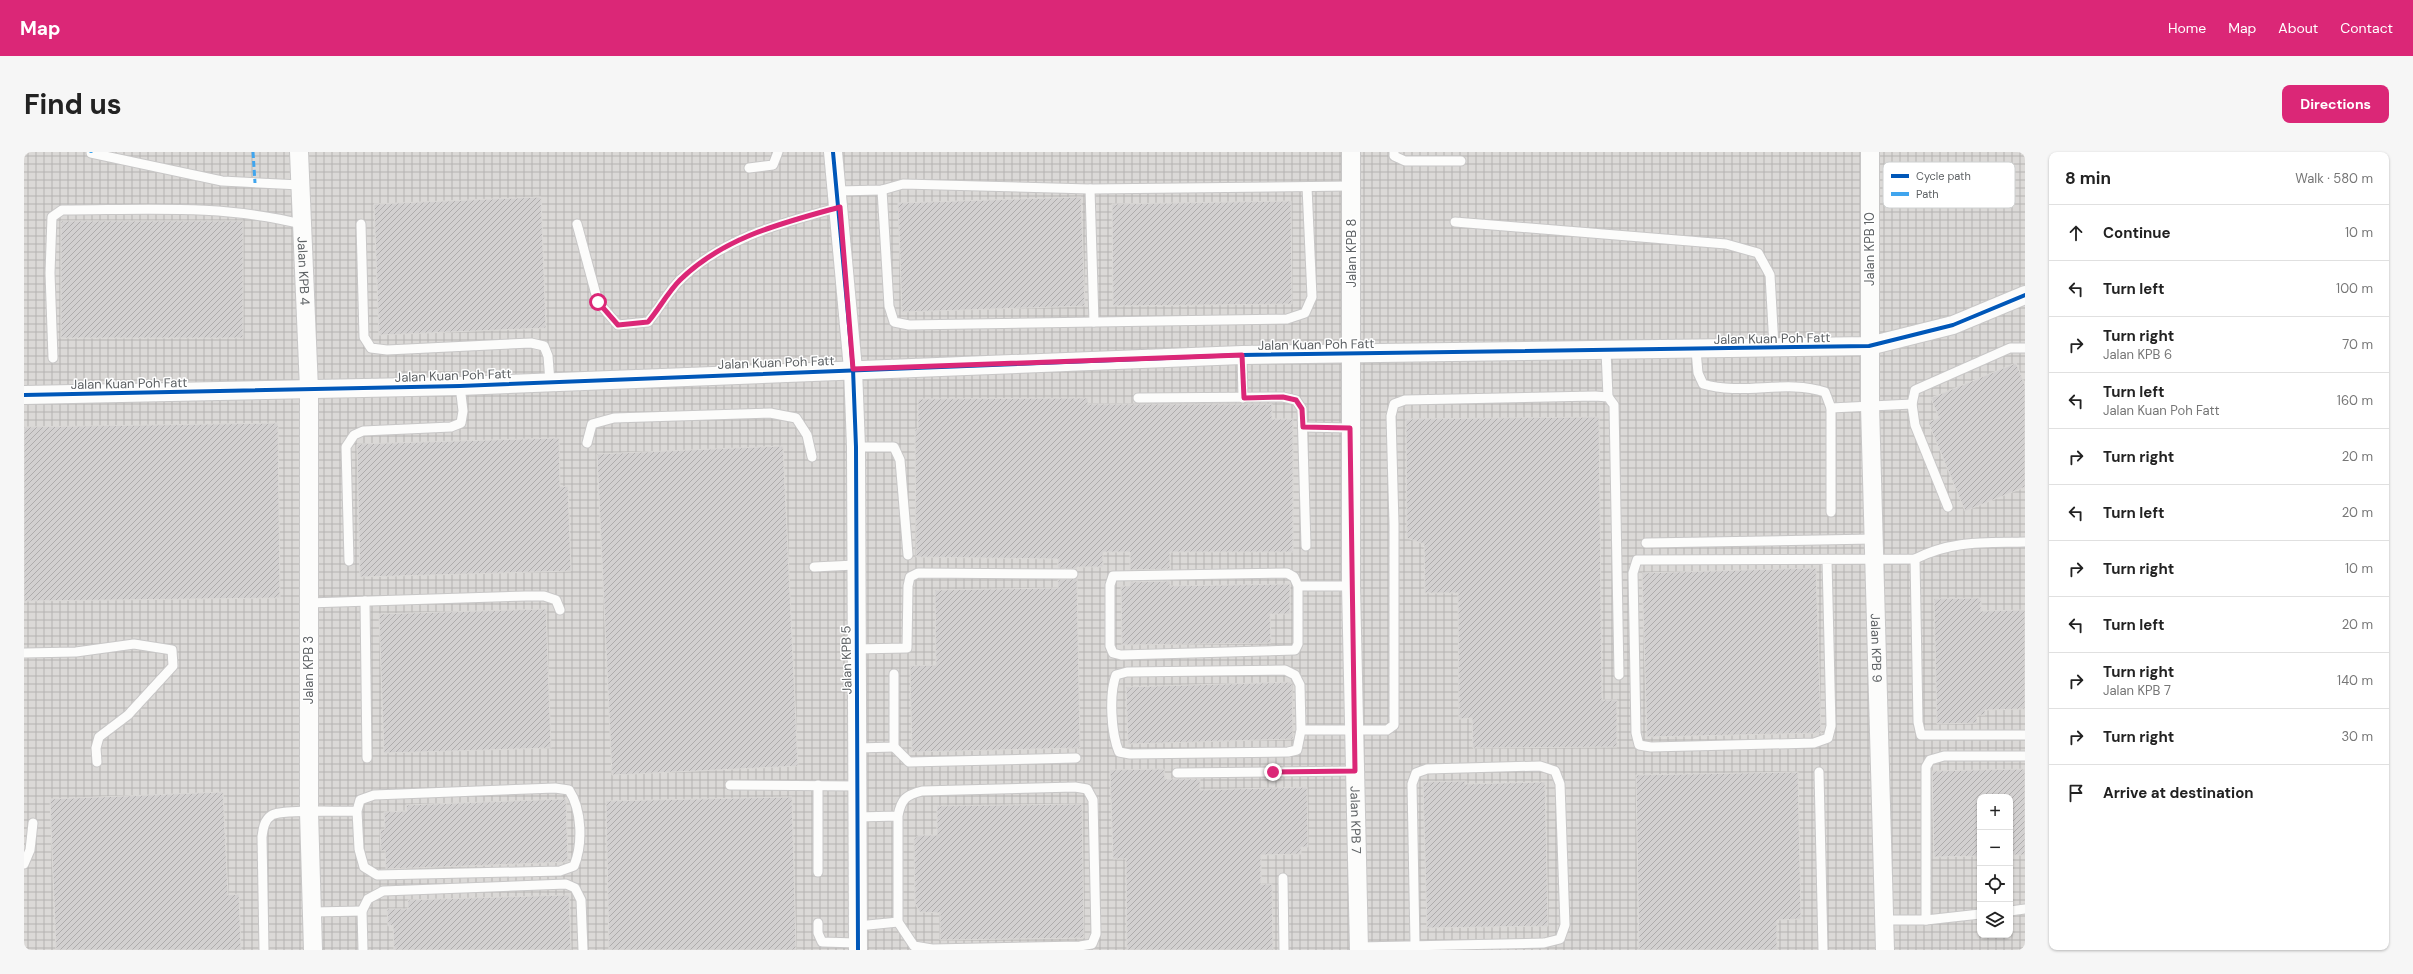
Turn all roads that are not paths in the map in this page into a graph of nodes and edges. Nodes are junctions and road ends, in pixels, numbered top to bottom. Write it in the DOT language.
graph roads {
  1 [pos="300,152"];
  2 [pos="778,152"];
  3 [pos="833,152"];
  4 [pos="1351,152"];
  5 [pos="1394,152"];
  6 [pos="1870,152"];
  7 [pos="91,153"];
  8 [pos="1461,161"];
  9 [pos="749,168"];
  10 [pos="300,185"];
  11 [pos="1351,186"];
  12 [pos="1307,187"];
  13 [pos="1090,189"];
  14 [pos="882,190"];
  15 [pos="838,199"];
  16 [pos="1455,222"];
  17 [pos="301,224"];
  18 [pos="361,224"];
  19 [pos="577,224"];
  20 [pos="2025,295"];
  21 [pos="1094,322"];
  22 [pos="1868,346"];
  23 [pos="1774,347"];
  24 [pos="2025,348"];
  25 [pos="1696,350"];
  26 [pos="1606,351"];
  27 [pos="1351,353"];
  28 [pos="1242,355"];
  29 [pos="53,358"];
  30 [pos="853,369"];
  31 [pos="550,382"];
  32 [pos="460,386"];
  33 [pos="309,389"];
  34 [pos="24,395"];
  35 [pos="1608,397"];
  36 [pos="1138,398"];
  37 [pos="1244,398"];
  38 [pos="1912,404"];
  39 [pos="1870,406"];
  40 [pos="1831,408"];
  41 [pos="1303,427"];
  42 [pos="1350,428"];
  43 [pos="587,443"];
  44 [pos="856,447"];
  45 [pos="812,457"];
  46 [pos="1948,507"];
  47 [pos="1831,512"];
  48 [pos="1873,539"];
  49 [pos="1646,542"];
  50 [pos="2025,542"];
  51 [pos="1306,546"];
  52 [pos="908,555"];
  53 [pos="1916,558"];
  54 [pos="1874,559"];
  55 [pos="1827,560"];
  56 [pos="348,561"];
  57 [pos="855,566"];
  58 [pos="814,567"];
  59 [pos="1072,574"];
  60 [pos="1298,586"];
  61 [pos="1351,586"];
  62 [pos="365,601"];
  63 [pos="308,603"];
  64 [pos="560,610"];
  65 [pos="856,649"];
  66 [pos="24,652"];
  67 [pos="894,674"];
  68 [pos="1619,675"];
  69 [pos="1301,730"];
  70 [pos="1354,730"];
  71 [pos="2025,735"];
  72 [pos="894,747"];
  73 [pos="858,748"];
  74 [pos="2025,756"];
  75 [pos="367,758"];
  76 [pos="1076,758"];
  77 [pos="97,762"];
  78 [pos="1355,771"];
  79 [pos="1177,772"];
  80 [pos="1819,772"];
  81 [pos="730,785"];
  82 [pos="818,785"];
  83 [pos="858,786"];
  84 [pos="357,811"];
  85 [pos="309,812"];
  86 [pos="898,816"];
  87 [pos="858,817"];
  88 [pos="32,823"];
  89 [pos="24,864"];
  90 [pos="818,872"];
  91 [pos="1283,878"];
  92 [pos="2025,909"];
  93 [pos="362,911"];
  94 [pos="2013,911"];
  95 [pos="313,912"];
  96 [pos="1977,914"];
  97 [pos="1884,920"];
  98 [pos="1926,920"];
  99 [pos="898,922"];
  100 [pos="818,924"];
  101 [pos="858,940"];
  102 [pos="1415,944"];
  103 [pos="1359,948"];
  104 [pos="264,950"];
  105 [pos="313,950"];
  106 [pos="362,950"];
  107 [pos="584,950"];
  108 [pos="1284,950"];
  109 [pos="1824,950"];
  110 [pos="1885,950"];
  1 -- 10 [label="street, Jalan KPB 4"];
  2 -- 9 [label="lane"];
  3 -- 15 [label="street, Jalan KPB 5"];
  4 -- 11 [label="street, Jalan KPB 8"];
  5 -- 8 [label="lane"];
  6 -- 22 [label="street, Jalan KPB 10"];
  7 -- 10 [label="lane"];
  10 -- 17 [label="street, Jalan KPB 4"];
  11 -- 12 [label="lane"];
  11 -- 27 [label="street, Jalan KPB 8"];
  12 -- 13 [label="lane"];
  12 -- 21 [label="lane"];
  13 -- 14 [label="lane"];
  13 -- 21 [label="lane"];
  14 -- 15 [label="lane"];
  14 -- 21 [label="lane"];
  15 -- 19 [label="lane"];
  15 -- 30 [label="street, Jalan KPB 5"];
  16 -- 23 [label="lane"];
  17 -- 29 [label="lane"];
  17 -- 33 [label="street, Jalan KPB 4"];
  18 -- 31 [label="lane"];
  20 -- 22 [label="street, Jalan Kuan Poh Fatt"];
  22 -- 23 [label="street, Jalan Kuan Poh Fatt"];
  22 -- 39 [label="street, Jalan KPB 9"];
  23 -- 25 [label="street, Jalan Kuan Poh Fatt"];
  24 -- 38 [label="lane"];
  25 -- 26 [label="street, Jalan Kuan Poh Fatt"];
  25 -- 40 [label="lane"];
  26 -- 27 [label="street, Jalan Kuan Poh Fatt"];
  26 -- 35 [label="lane"];
  27 -- 28 [label="street, Jalan Kuan Poh Fatt"];
  27 -- 42 [label="street, Jalan KPB 7"];
  28 -- 30 [label="street, Jalan Kuan Poh Fatt"];
  28 -- 37 [label="lane"];
  30 -- 31 [label="street, Jalan Kuan Poh Fatt"];
  30 -- 44 [label="street, Jalan KPB 5"];
  31 -- 32 [label="street, Jalan Kuan Poh Fatt"];
  32 -- 33 [label="street, Jalan Kuan Poh Fatt"];
  32 -- 56 [label="lane"];
  33 -- 34 [label="street, Jalan Kuan Poh Fatt"];
  33 -- 63 [label="street, Jalan KPB 3"];
  35 -- 68 [label="lane"];
  35 -- 70 [label="lane"];
  36 -- 37 [label="lane"];
  37 -- 41 [label="lane"];
  38 -- 39 [label="lane"];
  38 -- 46 [label="lane"];
  39 -- 40 [label="lane"];
  39 -- 48 [label="street, Jalan KPB 9"];
  40 -- 47 [label="lane"];
  41 -- 42 [label="lane"];
  41 -- 51 [label="lane"];
  42 -- 61 [label="street, Jalan KPB 7"];
  43 -- 45 [label="lane"];
  44 -- 52 [label="lane"];
  44 -- 57 [label="street, Jalan KPB 5"];
  48 -- 49 [label="lane"];
  48 -- 54 [label="street, Jalan KPB 9"];
  50 -- 53 [label="lane"];
  53 -- 54 [label="lane"];
  53 -- 71 [label="lane"];
  54 -- 55 [label="lane"];
  54 -- 97 [label="street, Jalan KPB 9"];
  55 -- 55 [label="lane"];
  57 -- 58 [label="lane"];
  57 -- 65 [label="street, Jalan KPB 5"];
  59 -- 65 [label="lane"];
  60 -- 60 [label="lane"];
  60 -- 61 [label="lane"];
  61 -- 70 [label="street, Jalan KPB 7"];
  62 -- 63 [label="lane"];
  62 -- 64 [label="lane"];
  62 -- 75 [label="lane"];
  63 -- 85 [label="street, Jalan KPB 3"];
  65 -- 73 [label="street, Jalan KPB 5"];
  66 -- 77 [label="lane"];
  67 -- 72 [label="lane"];
  69 -- 69 [label="lane"];
  69 -- 70 [label="lane"];
  70 -- 78 [label="street, Jalan KPB 7"];
  72 -- 73 [label="lane"];
  72 -- 76 [label="lane"];
  73 -- 83 [label="street, Jalan KPB 5"];
  74 -- 98 [label="lane"];
  78 -- 79 [label="lane"];
  78 -- 103 [label="street, Jalan KPB 7"];
  80 -- 109 [label="lane"];
  81 -- 82 [label="lane"];
  82 -- 83 [label="lane"];
  82 -- 90 [label="lane"];
  83 -- 87 [label="street, Jalan KPB 5"];
  84 -- 84 [label="lane"];
  84 -- 85 [label="lane"];
  85 -- 95 [label="street, Jalan KPB 3"];
  85 -- 104 [label="lane"];
  86 -- 87 [label="lane"];
  86 -- 99 [label="lane"];
  86 -- 99 [label="lane"];
  87 -- 101 [label="street, Jalan KPB 5"];
  88 -- 89 [label="lane"];
  91 -- 108 [label="lane"];
  92 -- 94 [label="lane"];
  93 -- 95 [label="lane"];
  93 -- 106 [label="lane"];
  93 -- 107 [label="lane"];
  95 -- 105 [label="street, Jalan KPB 3"];
  96 -- 98 [label="lane"];
  97 -- 98 [label="lane"];
  97 -- 110 [label="street, Jalan KPB 9"];
  99 -- 101 [label="lane"];
  100 -- 101 [label="lane"];
  102 -- 102 [label="lane"];
  102 -- 103 [label="lane"];
}
